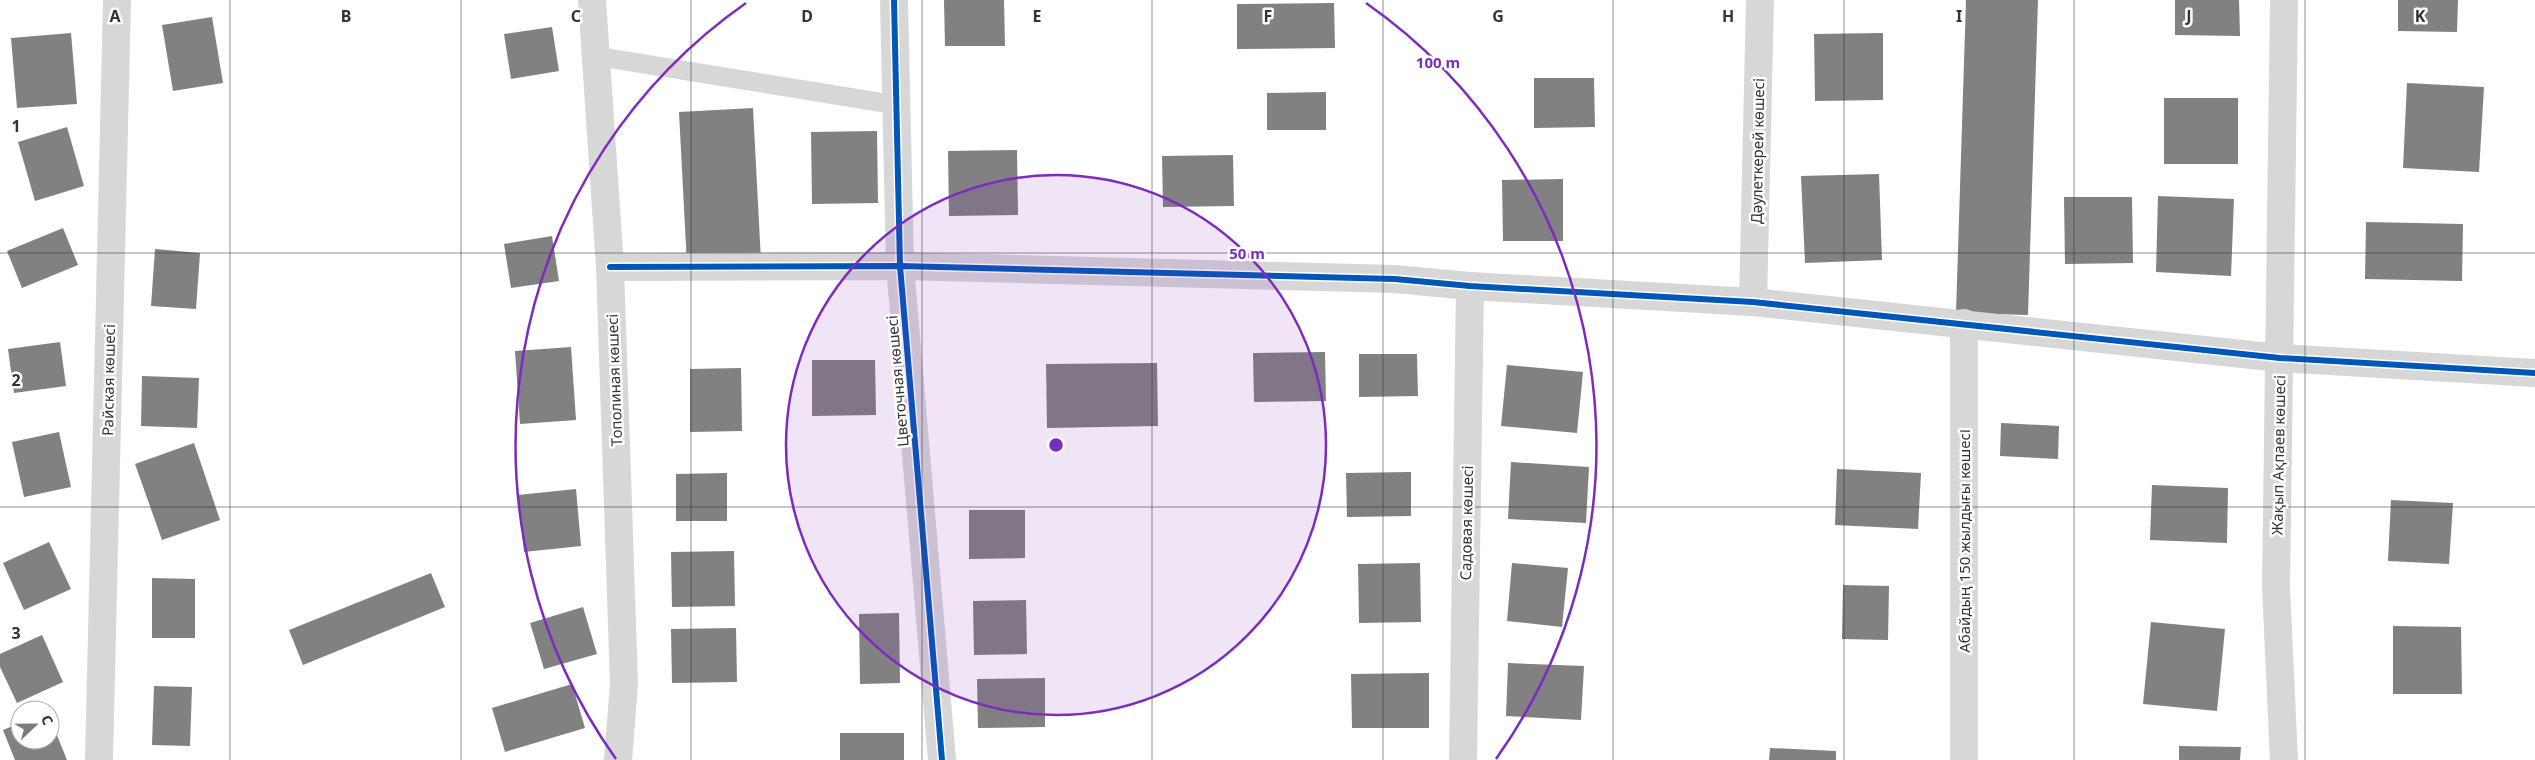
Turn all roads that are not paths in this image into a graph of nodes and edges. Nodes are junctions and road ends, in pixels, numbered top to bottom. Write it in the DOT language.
graph roads {
  1 [pos="117,0"];
  2 [pos="592,0"];
  3 [pos="894,0"];
  4 [pos="1760,0"];
  5 [pos="2284,0"];
  6 [pos="595,56"];
  7 [pos="897,105"];
  8 [pos="900,266"];
  9 [pos="610,267"];
  10 [pos="1470,286"];
  11 [pos="1753,302"];
  12 [pos="1964,323"];
  13 [pos="2280,358"];
  14 [pos="2535,373"];
  15 [pos="99,760"];
  16 [pos="618,760"];
  17 [pos="942,760"];
  18 [pos="1463,760"];
  19 [pos="1964,760"];
  20 [pos="2284,760"];
  1 -- 15 [label="street, Райская көшесі"];
  2 -- 6 [label="street, Тополиная көшесі"];
  3 -- 7 [label="street, Цветочная көшесі"];
  4 -- 11 [label="street, Дәулеткерей көшесі"];
  5 -- 13 [label="street, Жақып Ақпаев көшесі"];
  6 -- 7 [label="lane"];
  6 -- 9 [label="street, Тополиная көшесі"];
  7 -- 8 [label="street, Цветочная көшесі"];
  8 -- 9 [label="street"];
  8 -- 10 [label="street"];
  8 -- 17 [label="street, Цветочная көшесі"];
  9 -- 16 [label="street, Тополиная көшесі"];
  10 -- 11 [label="street"];
  10 -- 18 [label="street, Садовая көшесі"];
  11 -- 12 [label="street"];
  12 -- 13 [label="street"];
  12 -- 19 [label="street, Абайдың 150 жылдығы көшесі"];
  13 -- 14 [label="street"];
  13 -- 20 [label="street, Жақып Ақпаев көшесі"];
}
